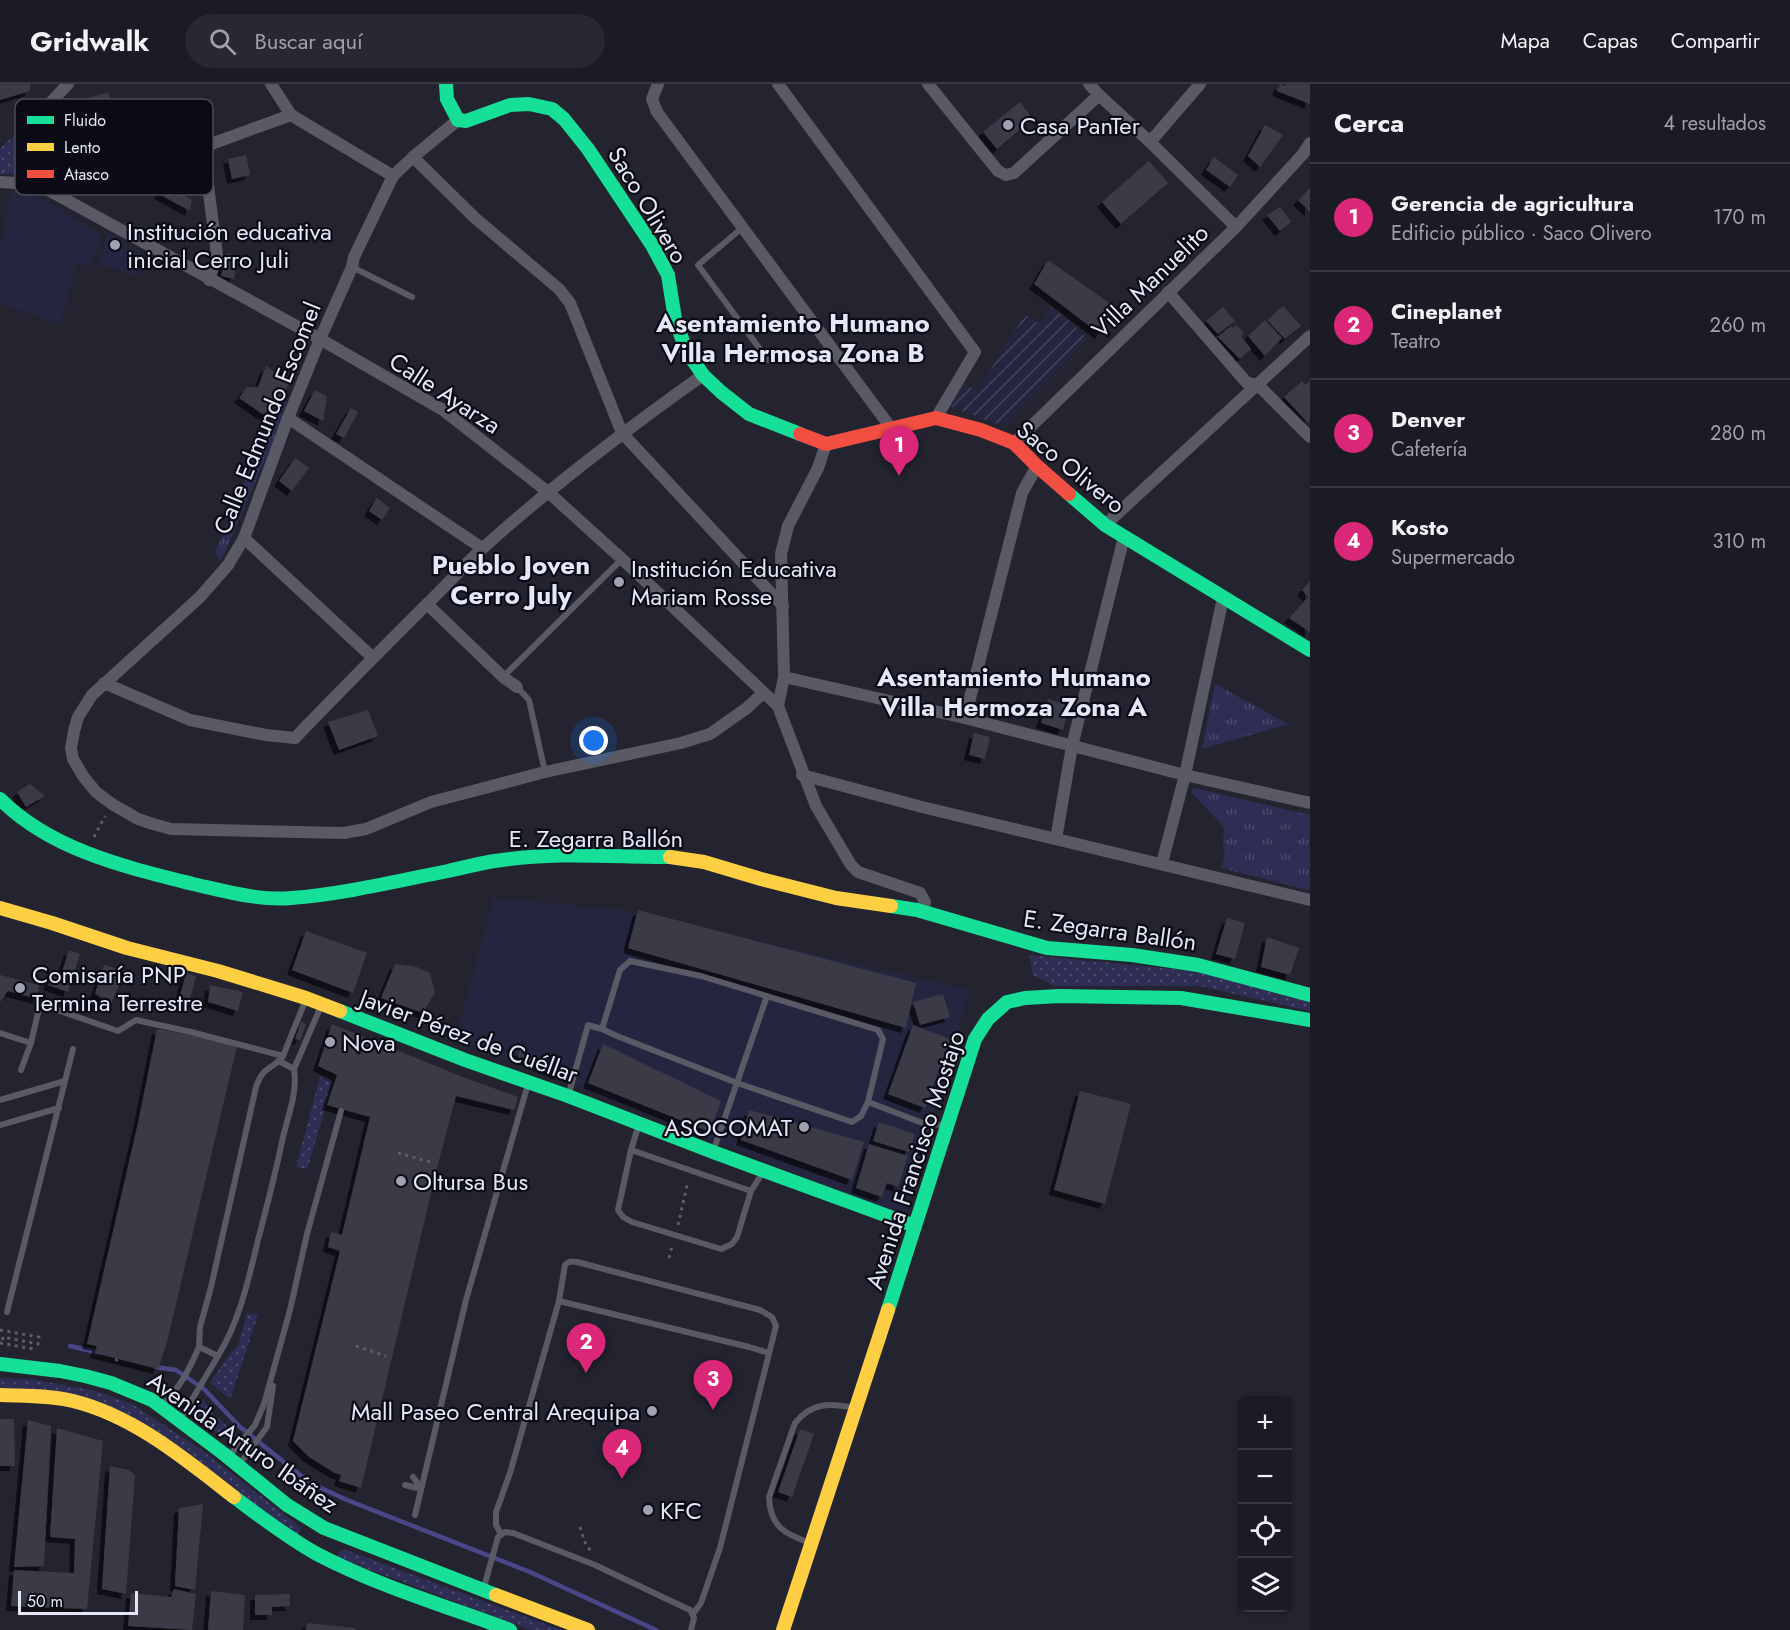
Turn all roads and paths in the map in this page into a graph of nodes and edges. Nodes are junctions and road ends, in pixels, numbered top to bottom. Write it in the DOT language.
graph roads {
  1 [pos="68,84"];
  2 [pos="271,84"];
  3 [pos="446,84"];
  4 [pos="658,84"];
  5 [pos="778,84"];
  6 [pos="928,84"];
  7 [pos="1089,84"];
  8 [pos="1200,84"];
  9 [pos="1099,95"];
  10 [pos="54,99"];
  11 [pos="291,115"];
  12 [pos="458,120"];
  13 [pos="1150,142"];
  14 [pos="1310,142"];
  15 [pos="213,143"];
  16 [pos="1308,154"];
  17 [pos="413,157"];
  18 [pos="393,176"];
  19 [pos="0,182"];
  20 [pos="15,183"];
  21 [pos="60,195"];
  22 [pos="209,195"];
  23 [pos="1236,226"];
  24 [pos="741,228"];
  25 [pos="352,267"];
  26 [pos="209,280"];
  27 [pos="1168,292"];
  28 [pos="412,297"];
  29 [pos="1310,336"];
  30 [pos="320,339"];
  31 [pos="768,360"];
  32 [pos="703,375"];
  33 [pos="1258,385"];
  34 [pos="288,418"];
  35 [pos="936,418"];
  36 [pos="891,428"];
  37 [pos="622,433"];
  38 [pos="1310,437"];
  39 [pos="1014,443"];
  40 [pos="825,444"];
  41 [pos="1037,466"];
  42 [pos="548,492"];
  43 [pos="1105,525"];
  44 [pos="1124,537"];
  45 [pos="244,538"];
  46 [pos="482,548"];
  47 [pos="622,559"];
  48 [pos="1223,598"];
  49 [pos="427,604"];
  50 [pos="783,606"];
  51 [pos="1310,650"];
  52 [pos="372,657"];
  53 [pos="503,677"];
  54 [pos="784,677"];
  55 [pos="104,683"];
  56 [pos="517,687"];
  57 [pos="762,693"];
  58 [pos="778,706"];
  59 [pos="965,718"];
  60 [pos="1072,746"];
  61 [pos="545,772"];
  62 [pos="802,775"];
  63 [pos="1185,775"];
  64 [pos="0,799"];
  65 [pos="1310,803"];
  66 [pos="112,804"];
  67 [pos="1056,839"];
  68 [pos="86,852"];
  69 [pos="1162,863"];
  70 [pos="1309,897"];
  71 [pos="0,908"];
  72 [pos="923,912"];
  73 [pos="1310,995"];
  74 [pos="767,996"];
  75 [pos="306,998"];
  76 [pos="322,1004"];
  77 [pos="1310,1020"];
  78 [pos="602,1029"];
  79 [pos="0,1033"];
  80 [pos="31,1043"];
  81 [pos="72,1049"];
  82 [pos="281,1058"];
  83 [pos="294,1069"];
  84 [pos="21,1070"];
  85 [pos="65,1081"];
  86 [pos="737,1083"];
  87 [pos="528,1084"];
  88 [pos="568,1096"];
  89 [pos="0,1100"];
  90 [pos="868,1102"];
  91 [pos="59,1108"];
  92 [pos="341,1111"];
  93 [pos="639,1124"];
  94 [pos="0,1125"];
  95 [pos="948,1126"];
  96 [pos="631,1150"];
  97 [pos="713,1152"];
  98 [pos="398,1153"];
  99 [pos="434,1163"];
  100 [pos="691,1171"];
  101 [pos="763,1171"];
  102 [pos="751,1191"];
  103 [pos="915,1226"];
  104 [pos="675,1236"];
  105 [pos="559,1301"];
  106 [pos="7,1312"];
  107 [pos="0,1330"];
  108 [pos="2,1343"];
  109 [pos="356,1346"];
  110 [pos="199,1347"];
  111 [pos="769,1353"];
  112 [pos="218,1356"];
  113 [pos="386,1356"];
  114 [pos="0,1364"];
  115 [pos="274,1371"];
  116 [pos="0,1395"];
  117 [pos="160,1407"];
  118 [pos="857,1408"];
  119 [pos="179,1420"];
  120 [pos="233,1462"];
  121 [pos="413,1477"];
  122 [pos="405,1485"];
  123 [pos="421,1489"];
  124 [pos="415,1515"];
  125 [pos="580,1527"];
  126 [pos="324,1528"];
  127 [pos="500,1536"];
  128 [pos="811,1544"];
  129 [pos="314,1552"];
  130 [pos="596,1557"];
  131 [pos="483,1590"];
  132 [pos="693,1614"];
  133 [pos="510,1630"];
  134 [pos="588,1630"];
  135 [pos="691,1630"];
  136 [pos="783,1630"];
  1 -- 10 [label="street"];
  2 -- 11 [label="street"];
  3 -- 12 [label="street"];
  4 -- 24 [label="street"];
  5 -- 35 [label="street"];
  6 -- 9 [label="street"];
  7 -- 9 [label="street"];
  8 -- 13 [label="street"];
  9 -- 13 [label="street"];
  11 -- 15 [label="street"];
  11 -- 18 [label="street"];
  12 -- 17 [label="street, Calle Edmundo Escomel"];
  12 -- 32 [label="street, Saco Olivero"];
  13 -- 23 [label="street"];
  14 -- 16 [label="street, Villa Manuelito"];
  16 -- 23 [label="street, Villa Manuelito"];
  17 -- 18 [label="street, Calle Edmundo Escomel"];
  17 -- 37 [label="street"];
  18 -- 25 [label="street, Calle Edmundo Escomel"];
  19 -- 20 [label="street"];
  21 -- 26 [label="street, Calle Ayarza"];
  22 -- 26 [label="street"];
  23 -- 27 [label="street, Villa Manuelito"];
  24 -- 31 [label="lane"];
  24 -- 36 [label="street"];
  25 -- 28 [label="lane"];
  25 -- 30 [label="street, Calle Edmundo Escomel"];
  26 -- 30 [label="street, Calle Ayarza"];
  27 -- 33 [label="street"];
  27 -- 39 [label="street, Villa Manuelito"];
  29 -- 33 [label="street"];
  30 -- 34 [label="street, Calle Edmundo Escomel"];
  30 -- 42 [label="street, Calle Ayarza"];
  32 -- 37 [label="street"];
  32 -- 40 [label="street, Saco Olivero"];
  33 -- 38 [label="street"];
  33 -- 43 [label="street"];
  34 -- 45 [label="street, Calle Edmundo Escomel"];
  34 -- 46 [label="street"];
  35 -- 36 [label="street, Saco Olivero"];
  35 -- 39 [label="street, Saco Olivero"];
  36 -- 40 [label="street, Saco Olivero"];
  37 -- 42 [label="street"];
  37 -- 50 [label="street"];
  39 -- 41 [label="street, Saco Olivero"];
  40 -- 50 [label="street"];
  41 -- 43 [label="street, Saco Olivero"];
  41 -- 59 [label="street"];
  42 -- 46 [label="street"];
  42 -- 47 [label="street, Calle Ayarza"];
  43 -- 44 [label="street, Saco Olivero"];
  44 -- 48 [label="street, Saco Olivero"];
  44 -- 60 [label="street"];
  45 -- 52 [label="street"];
  45 -- 55 [label="street, Calle Edmundo Escomel"];
  46 -- 49 [label="street"];
  47 -- 53 [label="lane"];
  47 -- 57 [label="street, Calle Ayarza"];
  48 -- 51 [label="street, Saco Olivero"];
  48 -- 63 [label="street"];
  49 -- 52 [label="street"];
  49 -- 53 [label="street"];
  50 -- 54 [label="street"];
  52 -- 55 [label="street"];
  53 -- 56 [label="street"];
  54 -- 58 [label="street"];
  54 -- 59 [label="street"];
  55 -- 66 [label="street, Calle Edmundo Escomel"];
  56 -- 61 [label="lane"];
  57 -- 58 [label="street, Calle Ayarza"];
  57 -- 61 [label="street, Calle Edmundo Escomel"];
  58 -- 62 [label="street"];
  59 -- 60 [label="street"];
  60 -- 63 [label="street"];
  60 -- 67 [label="street"];
  61 -- 66 [label="street, Calle Edmundo Escomel"];
  62 -- 67 [label="street"];
  62 -- 72 [label="street"];
  63 -- 65 [label="street"];
  63 -- 69 [label="street"];
  64 -- 68 [label="street, E. Zegarra Ballón"];
  66 -- 68 [label="path"];
  67 -- 69 [label="street"];
  68 -- 72 [label="street, E. Zegarra Ballón"];
  69 -- 70 [label="street"];
  71 -- 75 [label="street, Javier Pérez de Cuéllar"];
  72 -- 73 [label="street, E. Zegarra Ballón"];
  74 -- 78 [label="lane"];
  74 -- 86 [label="lane"];
  74 -- 90 [label="lane"];
  75 -- 76 [label="street, Javier Pérez de Cuéllar"];
  75 -- 82 [label="lane"];
  76 -- 83 [label="lane"];
  76 -- 87 [label="street, Javier Pérez de Cuéllar"];
  77 -- 95 [label="street, Avenida Francisco Mostajo"];
  78 -- 86 [label="lane"];
  78 -- 88 [label="lane"];
  79 -- 80 [label="lane"];
  80 -- 82 [label="lane"];
  80 -- 84 [label="lane"];
  81 -- 85 [label="lane"];
  82 -- 83 [label="lane"];
  82 -- 110 [label="lane"];
  83 -- 112 [label="lane"];
  85 -- 89 [label="lane"];
  85 -- 91 [label="lane"];
  86 -- 90 [label="lane"];
  86 -- 97 [label="lane"];
  87 -- 88 [label="street, Javier Pérez de Cuéllar"];
  87 -- 123 [label="lane"];
  88 -- 93 [label="street, Javier Pérez de Cuéllar"];
  90 -- 95 [label="lane"];
  91 -- 94 [label="lane"];
  91 -- 106 [label="lane"];
  92 -- 115 [label="lane"];
  93 -- 96 [label="lane"];
  93 -- 97 [label="street, Javier Pérez de Cuéllar"];
  95 -- 103 [label="street, Avenida Francisco Mostajo"];
  96 -- 100 [label="lane"];
  96 -- 104 [label="lane"];
  97 -- 101 [label="street, Javier Pérez de Cuéllar"];
  98 -- 99 [label="path"];
  100 -- 102 [label="lane"];
  100 -- 104 [label="path"];
  101 -- 102 [label="lane"];
  101 -- 103 [label="street, Javier Pérez de Cuéllar"];
  102 -- 104 [label="lane"];
  103 -- 118 [label="street, Avenida Francisco Mostajo"];
  105 -- 111 [label="lane"];
  105 -- 111 [label="lane"];
  105 -- 127 [label="lane"];
  107 -- 108 [label="path"];
  109 -- 113 [label="path"];
  110 -- 112 [label="lane"];
  110 -- 117 [label="lane"];
  111 -- 132 [label="lane"];
  112 -- 119 [label="lane"];
  114 -- 117 [label="street, Avenida Arturo Ibáñez"];
  115 -- 120 [label="lane"];
  115 -- 120 [label="lane"];
  116 -- 129 [label="street, Avenida Arturo Ibáñez"];
  117 -- 119 [label="street, Avenida Arturo Ibáñez"];
  118 -- 128 [label="street, Avenida Francisco Mostajo"];
  118 -- 128 [label="lane"];
  119 -- 120 [label="street, Avenida Arturo Ibáñez"];
  120 -- 126 [label="street, Avenida Arturo Ibáñez"];
  121 -- 123 [label="lane"];
  122 -- 123 [label="lane"];
  123 -- 124 [label="lane"];
  125 -- 130 [label="path"];
  126 -- 129 [label="street"];
  126 -- 131 [label="street, Avenida Arturo Ibáñez"];
  127 -- 131 [label="lane"];
  127 -- 132 [label="lane"];
  128 -- 136 [label="street, Avenida Francisco Mostajo"];
  129 -- 133 [label="street, Avenida Arturo Ibáñez"];
  131 -- 134 [label="street, Avenida Arturo Ibáñez"];
  132 -- 135 [label="lane"];
}
